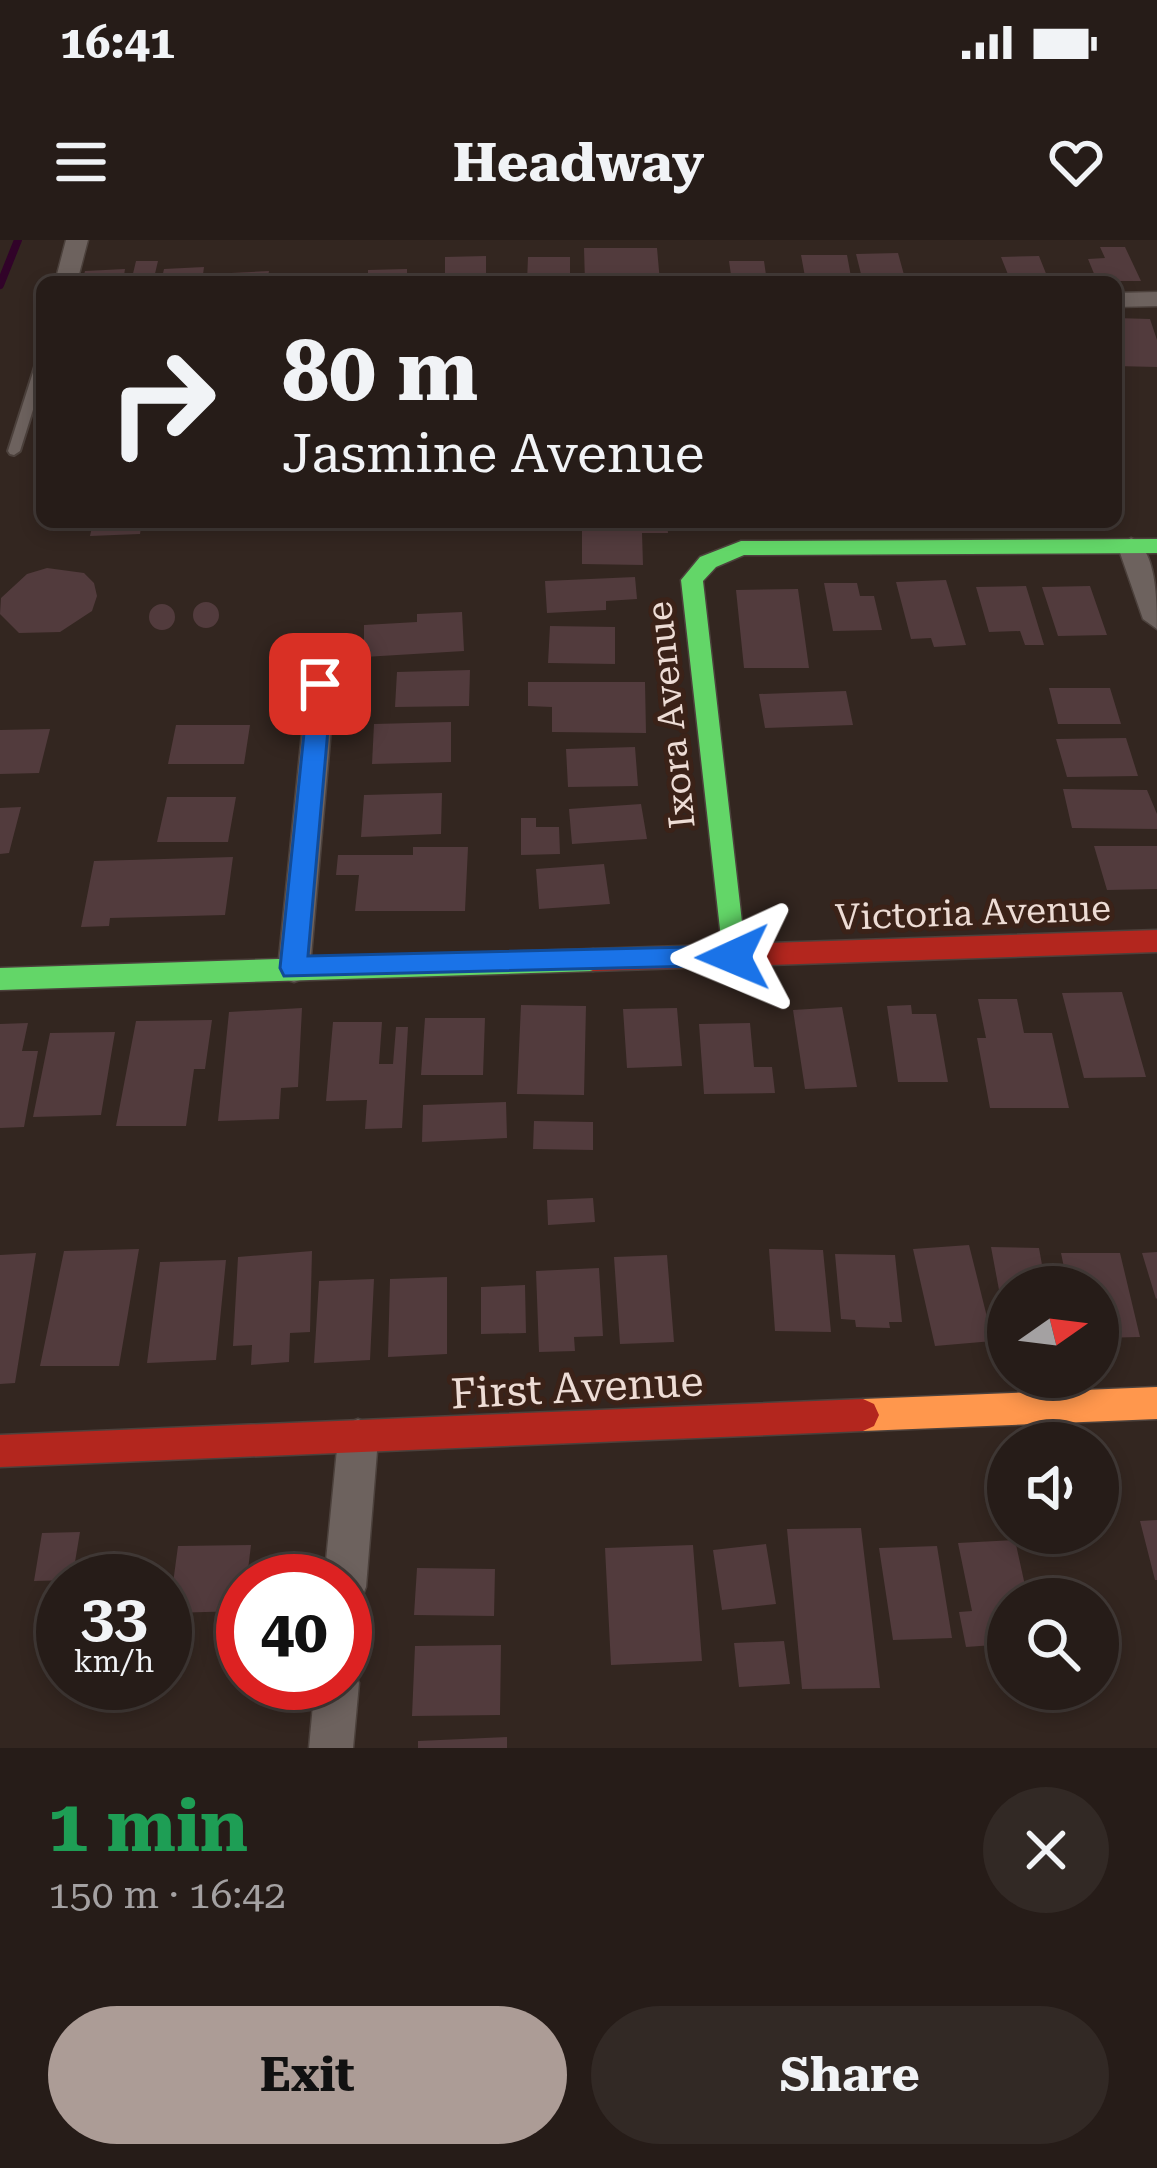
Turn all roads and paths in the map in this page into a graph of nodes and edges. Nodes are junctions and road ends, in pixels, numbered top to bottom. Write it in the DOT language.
graph roads {
  1 [pos="76,240"];
  2 [pos="67,276"];
  3 [pos="1157,299"];
  4 [pos="1122,300"];
  5 [pos="36,382"];
  6 [pos="14,451"];
  7 [pos="1144,547"];
  8 [pos="1157,619"];
  9 [pos="320,684"];
  10 [pos="1157,941"];
  11 [pos="733,957"];
  12 [pos="293,968"];
  13 [pos="0,979"];
  14 [pos="1157,1403"];
  15 [pos="358,1438"];
  16 [pos="0,1450"];
  17 [pos="348,1554"];
  18 [pos="335,1710"];
  19 [pos="332,1748"];
  1 -- 2 [label="street"];
  3 -- 4 [label="street"];
  5 -- 6 [label="lane"];
  7 -- 8 [label="street"];
  7 -- 11 [label="street, Ixora Avenue"];
  9 -- 12 [label="street"];
  10 -- 11 [label="street, Victoria Avenue"];
  11 -- 12 [label="street, Victoria Avenue"];
  12 -- 13 [label="street, Victoria Avenue"];
  14 -- 15 [label="street, First Avenue"];
  15 -- 16 [label="street, First Avenue"];
  15 -- 17 [label="street"];
  18 -- 19 [label="street"];
}
